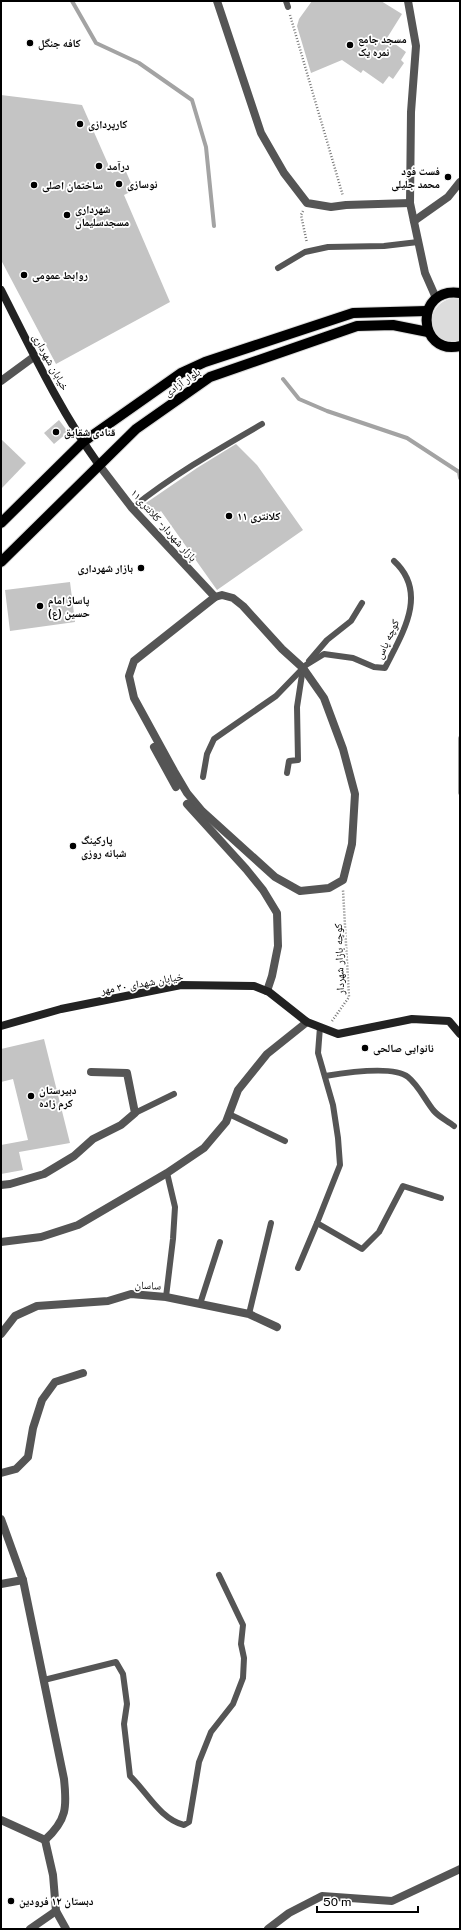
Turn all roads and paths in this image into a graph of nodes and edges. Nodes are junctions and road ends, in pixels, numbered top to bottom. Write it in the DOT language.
graph roads {
  1 [pos="217,1"];
  2 [pos="408,1"];
  3 [pos="287,4"];
  4 [pos="460,182"];
  5 [pos="307,202"];
  6 [pos="410,202"];
  7 [pos="346,205"];
  8 [pos="414,221"];
  9 [pos="418,242"];
  10 [pos="309,251"];
  11 [pos="278,268"];
  12 [pos="1,290"];
  13 [pos="460,293"];
  14 [pos="436,298"];
  15 [pos="427,311"];
  16 [pos="428,332"];
  17 [pos="460,346"];
  18 [pos="35,356"];
  19 [pos="1,381"];
  20 [pos="262,424"];
  21 [pos="83,442"];
  22 [pos="99,465"];
  23 [pos="132,508"];
  24 [pos="1,523"];
  25 [pos="394,561"];
  26 [pos="1,562"];
  27 [pos="215,597"];
  28 [pos="362,603"];
  29 [pos="305,667"];
  30 [pos="129,678"];
  31 [pos="287,773"];
  32 [pos="203,777"];
  33 [pos="176,787"];
  34 [pos="187,804"];
  35 [pos="343,880"];
  36 [pos="267,991"];
  37 [pos="307,1022"];
  38 [pos="1,1026"];
  39 [pos="323,1028"];
  40 [pos="460,1034"];
  41 [pos="91,1072"];
  42 [pos="325,1076"];
  43 [pos="174,1094"];
  44 [pos="135,1113"];
  45 [pos="229,1114"];
  46 [pos="454,1126"];
  47 [pos="284,1141"];
  48 [pos="167,1173"];
  49 [pos="1,1185"];
  50 [pos="441,1198"];
  51 [pos="271,1223"];
  52 [pos="317,1223"];
  53 [pos="1,1242"];
  54 [pos="220,1242"];
  55 [pos="298,1268"];
  56 [pos="166,1297"];
  57 [pos="200,1304"];
  58 [pos="249,1314"];
  59 [pos="277,1327"];
  60 [pos="1,1334"];
  61 [pos="83,1373"];
  62 [pos="1,1473"];
  63 [pos="1,1519"];
  64 [pos="219,1575"];
  65 [pos="23,1580"];
  66 [pos="1,1584"];
  67 [pos="44,1680"];
  68 [pos="1,1820"];
  69 [pos="45,1840"];
  70 [pos="460,1869"];
  71 [pos="56,1911"];
  72 [pos="30,1929"];
  73 [pos="66,1929"];
  74 [pos="268,1929"];
  1 -- 5 [label="street"];
  2 -- 6 [label="street"];
  3 -- 7 [label="path"];
  4 -- 8 [label="street"];
  5 -- 7 [label="street"];
  5 -- 10 [label="path"];
  6 -- 7 [label="street"];
  6 -- 8 [label="street"];
  8 -- 9 [label="street"];
  9 -- 10 [label="lane"];
  9 -- 14 [label="street"];
  10 -- 11 [label="lane"];
  12 -- 18 [label="main road, خیابان شهرداری"];
  13 -- 14 [label="main road"];
  14 -- 15 [label="main road"];
  15 -- 16 [label="main road"];
  15 -- 21 [label="main road, بلوار آزادی"];
  16 -- 17 [label="main road"];
  16 -- 22 [label="main road, بلوار آزادی"];
  18 -- 19 [label="street"];
  18 -- 21 [label="main road, خیابان شهرداری"];
  20 -- 23 [label="lane"];
  21 -- 22 [label="main road, خیابان شهرداری"];
  21 -- 24 [label="main road, بلوار آزادی"];
  22 -- 23 [label="street, بازار شهردار - کلانتری۱۱"];
  22 -- 26 [label="main road, بلوار آزادی"];
  23 -- 27 [label="street, بازار شهردار - کلانتری۱۱"];
  25 -- 29 [label="lane, کوچه پاس"];
  27 -- 29 [label="street"];
  27 -- 30 [label="street"];
  28 -- 29 [label="lane"];
  29 -- 31 [label="lane"];
  29 -- 32 [label="lane"];
  29 -- 35 [label="street"];
  30 -- 33 [label="street"];
  30 -- 35 [label="street"];
  34 -- 36 [label="street"];
  35 -- 39 [label="path, کوچه بازار شهردار"];
  36 -- 37 [label="main road, خیابان شهدای ۳۰ مهر"];
  36 -- 38 [label="main road, خیابان شهدای ۳۰ مهر"];
  37 -- 39 [label="main road, خیابان شهدای ۳۰ مهر"];
  37 -- 45 [label="street"];
  39 -- 40 [label="main road, خیابان شهدای ۳۰ مهر"];
  39 -- 42 [label="lane"];
  41 -- 44 [label="street"];
  42 -- 46 [label="lane"];
  42 -- 52 [label="lane"];
  43 -- 44 [label="lane"];
  44 -- 49 [label="street"];
  45 -- 47 [label="lane"];
  45 -- 48 [label="street"];
  48 -- 53 [label="street"];
  48 -- 56 [label="lane"];
  50 -- 52 [label="lane"];
  51 -- 58 [label="lane"];
  52 -- 55 [label="lane"];
  54 -- 57 [label="lane"];
  56 -- 57 [label="street, ساسان"];
  56 -- 60 [label="street, ساسان"];
  57 -- 58 [label="street, ساسان"];
  58 -- 59 [label="street, ساسان"];
  61 -- 62 [label="street"];
  63 -- 65 [label="street"];
  64 -- 67 [label="lane"];
  65 -- 66 [label="street"];
  65 -- 67 [label="street"];
  67 -- 69 [label="street"];
  68 -- 69 [label="street"];
  69 -- 71 [label="street"];
  70 -- 74 [label="street"];
  71 -- 72 [label="street"];
  71 -- 73 [label="street"];
}
